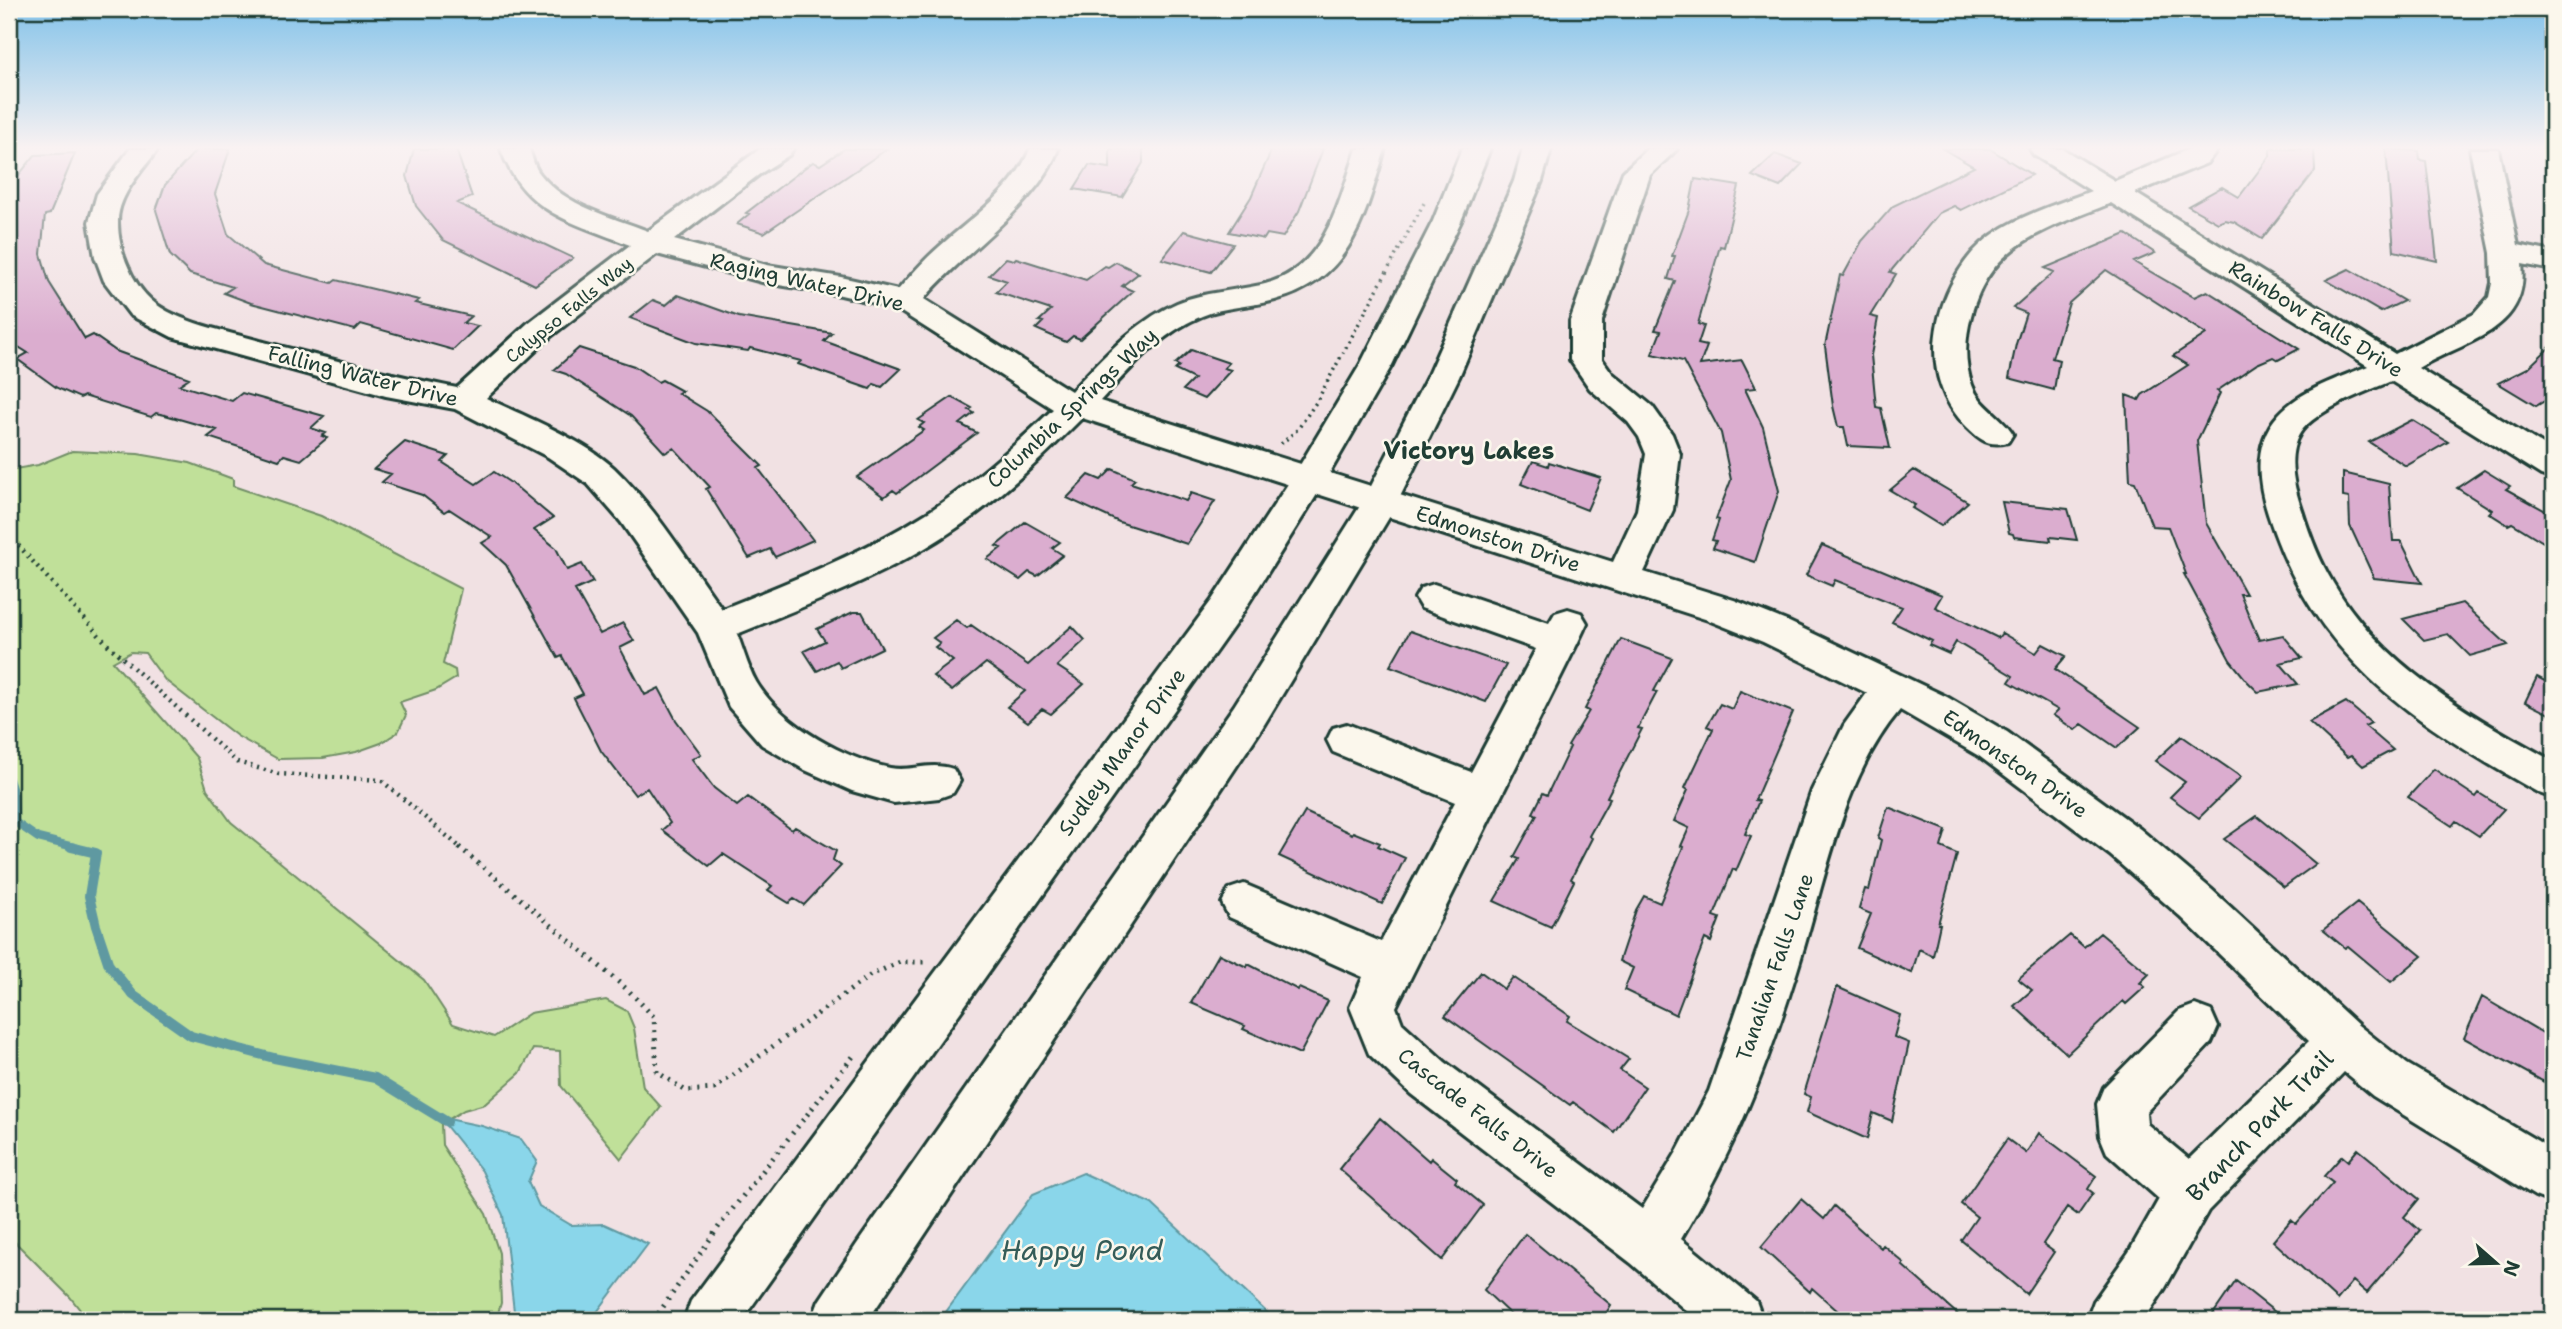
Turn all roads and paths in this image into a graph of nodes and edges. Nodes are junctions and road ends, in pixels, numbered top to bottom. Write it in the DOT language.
graph roads {
  1 [pos="106,211"];
  2 [pos="573,211"];
  3 [pos="695,211"];
  4 [pos="995,211"];
  5 [pos="1350,211"];
  6 [pos="1418,211"];
  7 [pos="1451,211"];
  8 [pos="1515,211"];
  9 [pos="1624,211"];
  10 [pos="2068,211"];
  11 [pos="2140,211"];
  12 [pos="2497,211"];
  13 [pos="652,243"];
  14 [pos="2505,251"];
  15 [pos="2553,261"];
  16 [pos="905,302"];
  17 [pos="2395,367"];
  18 [pos="464,400"];
  19 [pos="1076,405"];
  20 [pos="1996,434"];
  21 [pos="1280,444"];
  22 [pos="2553,467"];
  23 [pos="1309,479"];
  24 [pos="1381,502"];
  25 [pos="9,535"];
  26 [pos="1623,578"];
  27 [pos="1434,598"];
  28 [pos="715,627"];
  29 [pos="1895,689"];
  30 [pos="1346,740"];
  31 [pos="2553,780"];
  32 [pos="939,781"];
  33 [pos="1481,794"];
  34 [pos="1244,903"];
  35 [pos="930,963"];
  36 [pos="1391,968"];
  37 [pos="2195,1027"];
  38 [pos="2342,1041"];
  39 [pos="2553,1178"];
  40 [pos="2190,1193"];
  41 [pos="1649,1245"];
  42 [pos="710,1320"];
  43 [pos="838,1320"];
  44 [pos="1737,1320"];
  45 [pos="2113,1320"];
  1 -- 18 [label="street, Falling Water Drive"];
  2 -- 13 [label="street, Raging Water Drive"];
  3 -- 13 [label="street, Calypso Falls Way"];
  4 -- 16 [label="street"];
  5 -- 19 [label="street, Columbia Springs Way"];
  6 -- 21 [label="path"];
  7 -- 23 [label="street, Sudley Manor Drive"];
  8 -- 24 [label="street"];
  9 -- 26 [label="street"];
  10 -- 20 [label="street"];
  11 -- 17 [label="street, Rainbow Falls Drive"];
  12 -- 14 [label="street"];
  13 -- 16 [label="street, Raging Water Drive"];
  13 -- 18 [label="street, Calypso Falls Way"];
  14 -- 15 [label="street"];
  14 -- 17 [label="street"];
  16 -- 19 [label="street, Raging Water Drive"];
  17 -- 22 [label="street, Rainbow Falls Drive"];
  17 -- 31 [label="street"];
  18 -- 28 [label="street, Falling Water Drive"];
  19 -- 23 [label="street, Raging Water Drive"];
  19 -- 28 [label="street, Columbia Springs Way"];
  23 -- 24 [label="street, Edmonston Drive"];
  23 -- 42 [label="street, Sudley Manor Drive"];
  24 -- 26 [label="street, Edmonston Drive"];
  24 -- 43 [label="street"];
  25 -- 35 [label="path"];
  26 -- 29 [label="street, Edmonston Drive"];
  27 -- 33 [label="street, Cascade Falls Drive"];
  28 -- 32 [label="street, Falling Water Drive"];
  29 -- 38 [label="street, Edmonston Drive"];
  29 -- 41 [label="street, Tanalian Falls Lane"];
  30 -- 33 [label="street"];
  33 -- 36 [label="street, Cascade Falls Drive"];
  34 -- 36 [label="street"];
  36 -- 41 [label="street, Cascade Falls Drive"];
  37 -- 40 [label="street"];
  38 -- 39 [label="street, Edmonston Drive"];
  38 -- 40 [label="street, Branch Park Trail"];
  40 -- 45 [label="street, Branch Park Trail"];
  41 -- 44 [label="street, Cascade Falls Drive"];
}
